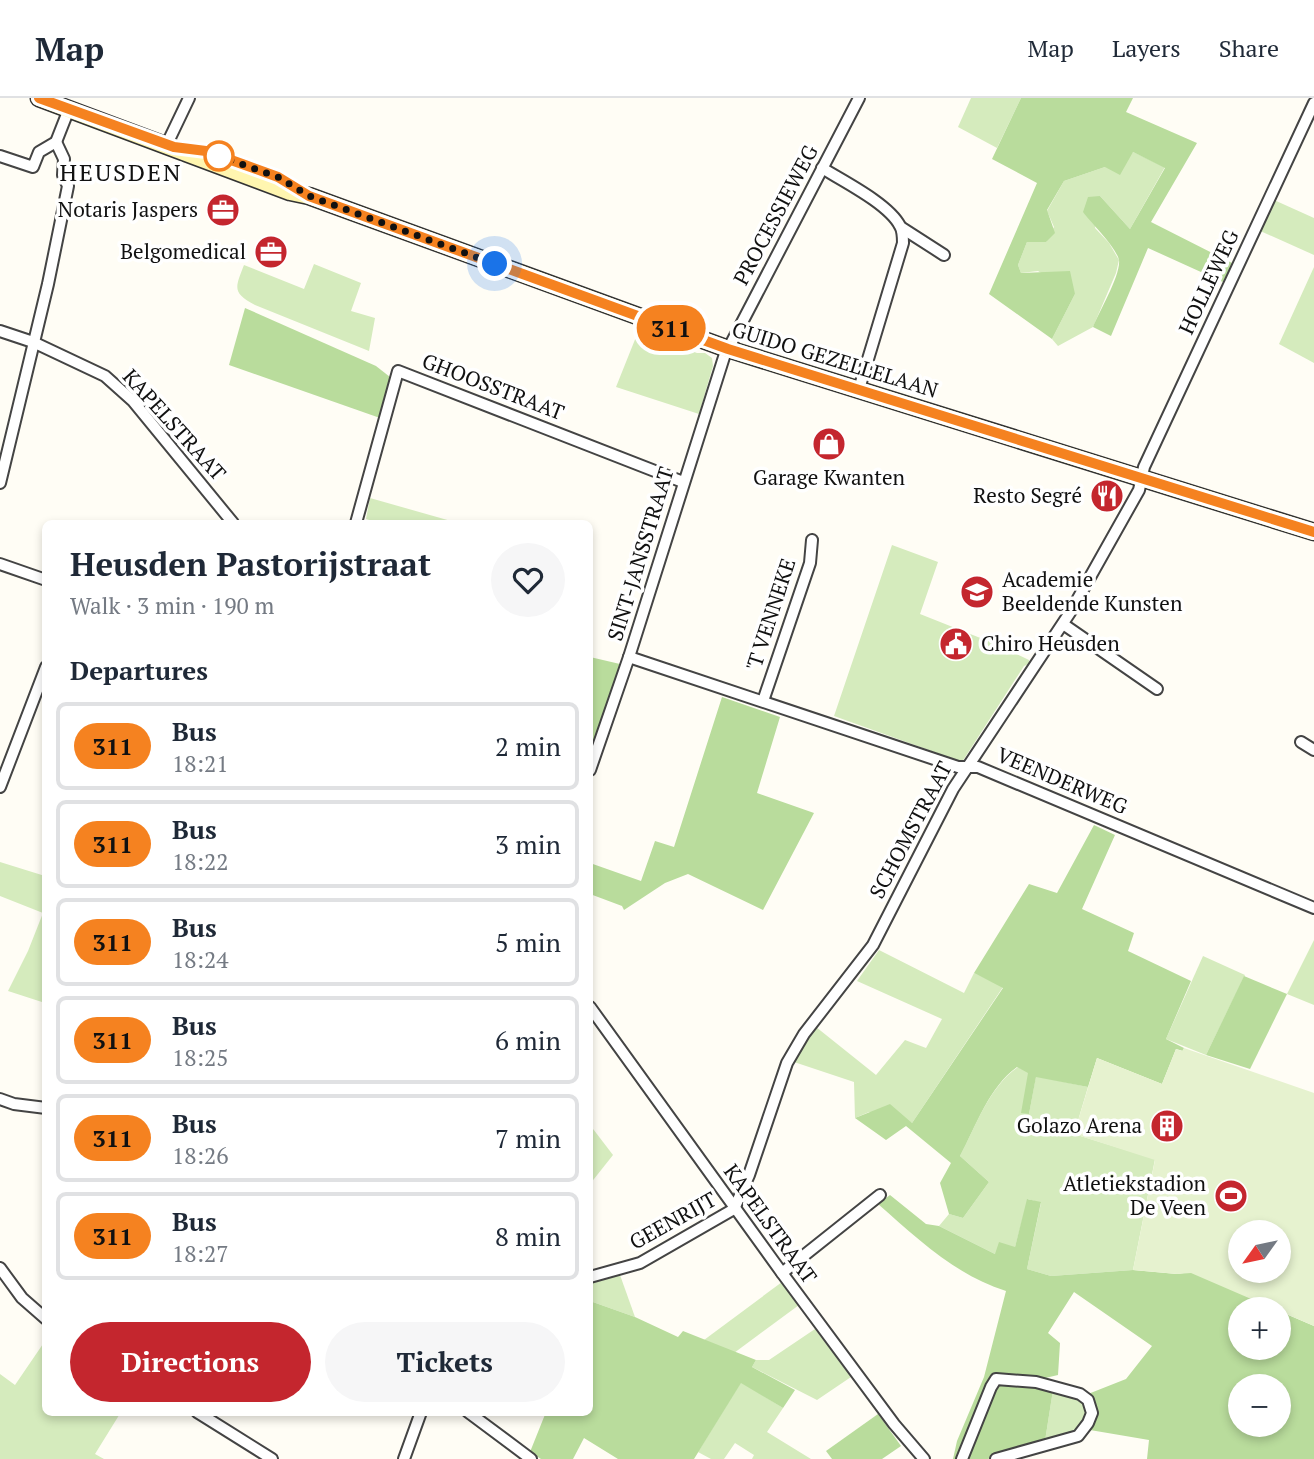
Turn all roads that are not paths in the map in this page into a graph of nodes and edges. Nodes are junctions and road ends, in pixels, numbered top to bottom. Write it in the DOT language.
graph roads {
  1 [pos="189,98"];
  2 [pos="859,98"];
  3 [pos="43,99"];
  4 [pos="1314,103"];
  5 [pos="69,109"];
  6 [pos="55,142"];
  7 [pos="170,146"];
  8 [pos="0,156"];
  9 [pos="822,168"];
  10 [pos="902,228"];
  11 [pos="944,255"];
  12 [pos="0,331"];
  13 [pos="33,342"];
  14 [pos="728,349"];
  15 [pos="859,389"];
  16 [pos="1142,478"];
  17 [pos="683,482"];
  18 [pos="0,483"];
  19 [pos="231,520"];
  20 [pos="357,520"];
  21 [pos="1314,532"];
  22 [pos="812,540"];
  23 [pos="0,564"];
  24 [pos="42,579"];
  25 [pos="1063,624"];
  26 [pos="629,657"];
  27 [pos="42,677"];
  28 [pos="1157,689"];
  29 [pos="763,701"];
  30 [pos="1301,741"];
  31 [pos="1314,750"];
  32 [pos="593,761"];
  33 [pos="967,767"];
  34 [pos="0,787"];
  35 [pos="1314,908"];
  36 [pos="593,1011"];
  37 [pos="0,1098"];
  38 [pos="42,1108"];
  39 [pos="880,1195"];
  40 [pos="734,1209"];
  41 [pos="0,1268"];
  42 [pos="782,1273"];
  43 [pos="593,1276"];
  44 [pos="42,1316"];
  45 [pos="203,1416"];
  46 [pos="420,1416"];
  47 [pos="473,1416"];
  48 [pos="272,1459"];
  49 [pos="404,1459"];
  50 [pos="531,1459"];
  51 [pos="924,1459"];
  52 [pos="962,1459"];
  53 [pos="996,1459"];
  1 -- 7 [label="street"];
  2 -- 9 [label="street, PROCESSIEWEG"];
  3 -- 5 [label="main road, GUIDO GEZELLELAAN"];
  4 -- 16 [label="street, HOLLEWEG"];
  5 -- 6 [label="street"];
  5 -- 7 [label="main road, GUIDO GEZELLELAAN"];
  6 -- 8 [label="street"];
  6 -- 13 [label="street"];
  7 -- 14 [label="main road, GUIDO GEZELLELAAN"];
  9 -- 10 [label="street"];
  9 -- 14 [label="street, PROCESSIEWEG"];
  10 -- 11 [label="street"];
  10 -- 15 [label="street"];
  12 -- 13 [label="street, KAPELSTRAAT"];
  13 -- 18 [label="street"];
  13 -- 19 [label="street, KAPELSTRAAT"];
  14 -- 15 [label="main road, GUIDO GEZELLELAAN"];
  14 -- 17 [label="street, SINT-JANSSTRAAT"];
  15 -- 16 [label="main road, GUIDO GEZELLELAAN"];
  16 -- 21 [label="main road, GUIDO GEZELLELAAN"];
  16 -- 25 [label="street, SCHOMSTRAAT"];
  17 -- 20 [label="street, GHOOSSTRAAT"];
  17 -- 26 [label="street, SINT-JANSSTRAAT"];
  22 -- 29 [label="street, 'T VENNEKE"];
  23 -- 24 [label="street"];
  25 -- 28 [label="street"];
  25 -- 33 [label="street, SCHOMSTRAAT"];
  26 -- 29 [label="street, VEENDERWEG"];
  26 -- 32 [label="street, SINT-JANSSTRAAT"];
  27 -- 34 [label="street"];
  29 -- 33 [label="street, VEENDERWEG"];
  30 -- 31 [label="street"];
  33 -- 35 [label="street, VEENDERWEG"];
  33 -- 40 [label="street, SCHOMSTRAAT"];
  36 -- 40 [label="street, KAPELSTRAAT"];
  37 -- 38 [label="street"];
  39 -- 42 [label="street"];
  40 -- 42 [label="street, KAPELSTRAAT"];
  40 -- 43 [label="street, GEENRIJT"];
  41 -- 44 [label="street"];
  42 -- 51 [label="street, KAPELSTRAAT"];
  45 -- 48 [label="street"];
  46 -- 49 [label="street"];
  47 -- 50 [label="street"];
  52 -- 53 [label="street"];
}
